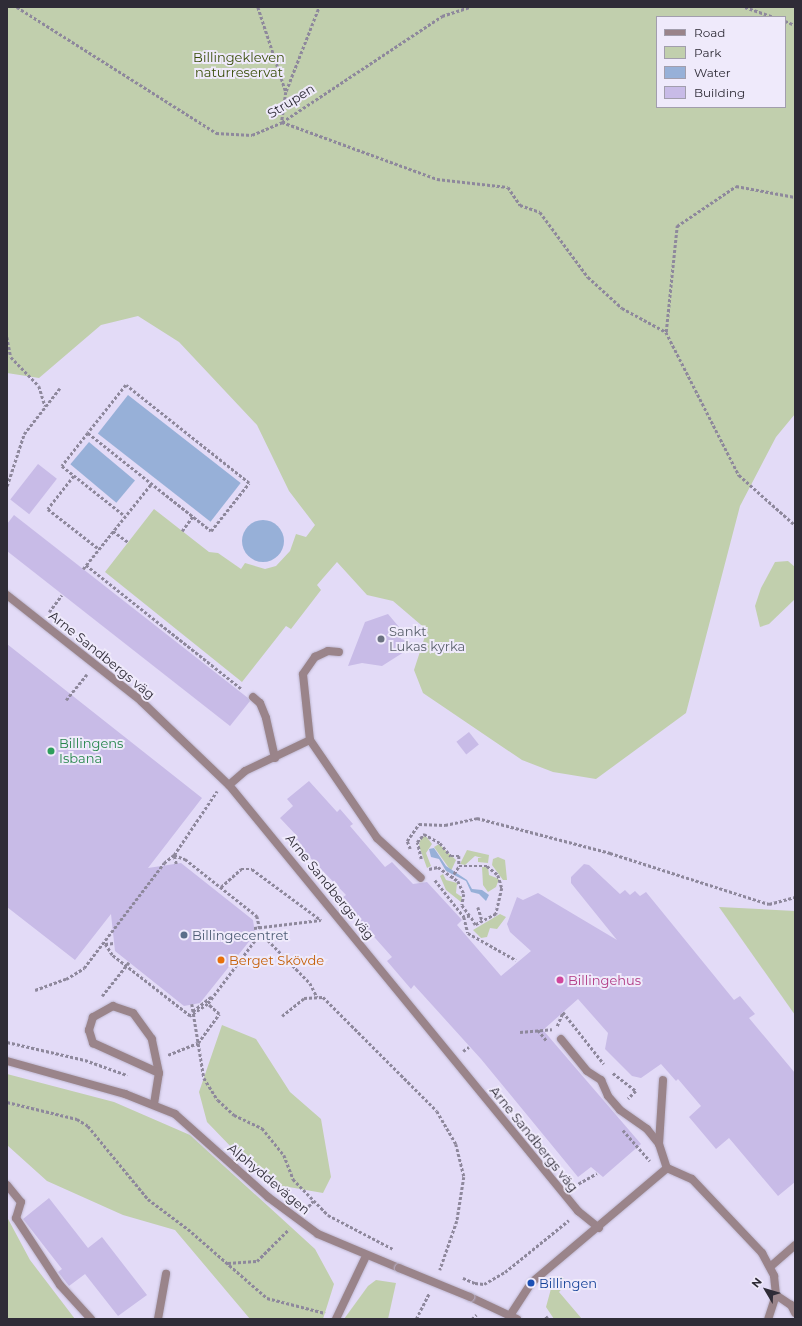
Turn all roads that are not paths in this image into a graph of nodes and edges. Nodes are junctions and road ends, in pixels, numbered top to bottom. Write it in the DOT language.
graph roads {
  1 [pos="7,595"];
  2 [pos="339,652"];
  3 [pos="253,697"];
  4 [pos="310,740"];
  5 [pos="275,758"];
  6 [pos="229,785"];
  7 [pos="424,876"];
  8 [pos="561,1039"];
  9 [pos="7,1061"];
  10 [pos="159,1073"];
  11 [pos="663,1080"];
  12 [pos="154,1104"];
  13 [pos="659,1144"];
  14 [pos="667,1168"];
  15 [pos="7,1185"];
  16 [pos="599,1228"];
  17 [pos="795,1245"];
  18 [pos="366,1256"];
  19 [pos="770,1267"];
  20 [pos="166,1274"];
  21 [pos="776,1295"];
  22 [pos="795,1313"];
  23 [pos="514,1316"];
  24 [pos="91,1319"];
  25 [pos="158,1319"];
  26 [pos="336,1319"];
  27 [pos="768,1319"];
  1 -- 6 [label="street, Arne Sandbergs väg"];
  2 -- 4 [label="street"];
  3 -- 5 [label="street"];
  4 -- 5 [label="street"];
  4 -- 7 [label="street"];
  5 -- 6 [label="street"];
  6 -- 16 [label="street, Arne Sandbergs väg"];
  8 -- 13 [label="street"];
  9 -- 12 [label="street, Alphyddevägen"];
  10 -- 10 [label="street"];
  10 -- 12 [label="street"];
  11 -- 13 [label="street"];
  12 -- 18 [label="street, Alphyddevägen"];
  13 -- 14 [label="street"];
  14 -- 16 [label="street"];
  14 -- 19 [label="street"];
  15 -- 24 [label="street"];
  16 -- 23 [label="street"];
  17 -- 19 [label="street"];
  18 -- 23 [label="street, Alphyddevägen, bridge"];
  18 -- 26 [label="street"];
  19 -- 21 [label="street"];
  20 -- 25 [label="street"];
  21 -- 22 [label="street"];
  21 -- 27 [label="street"];
}
